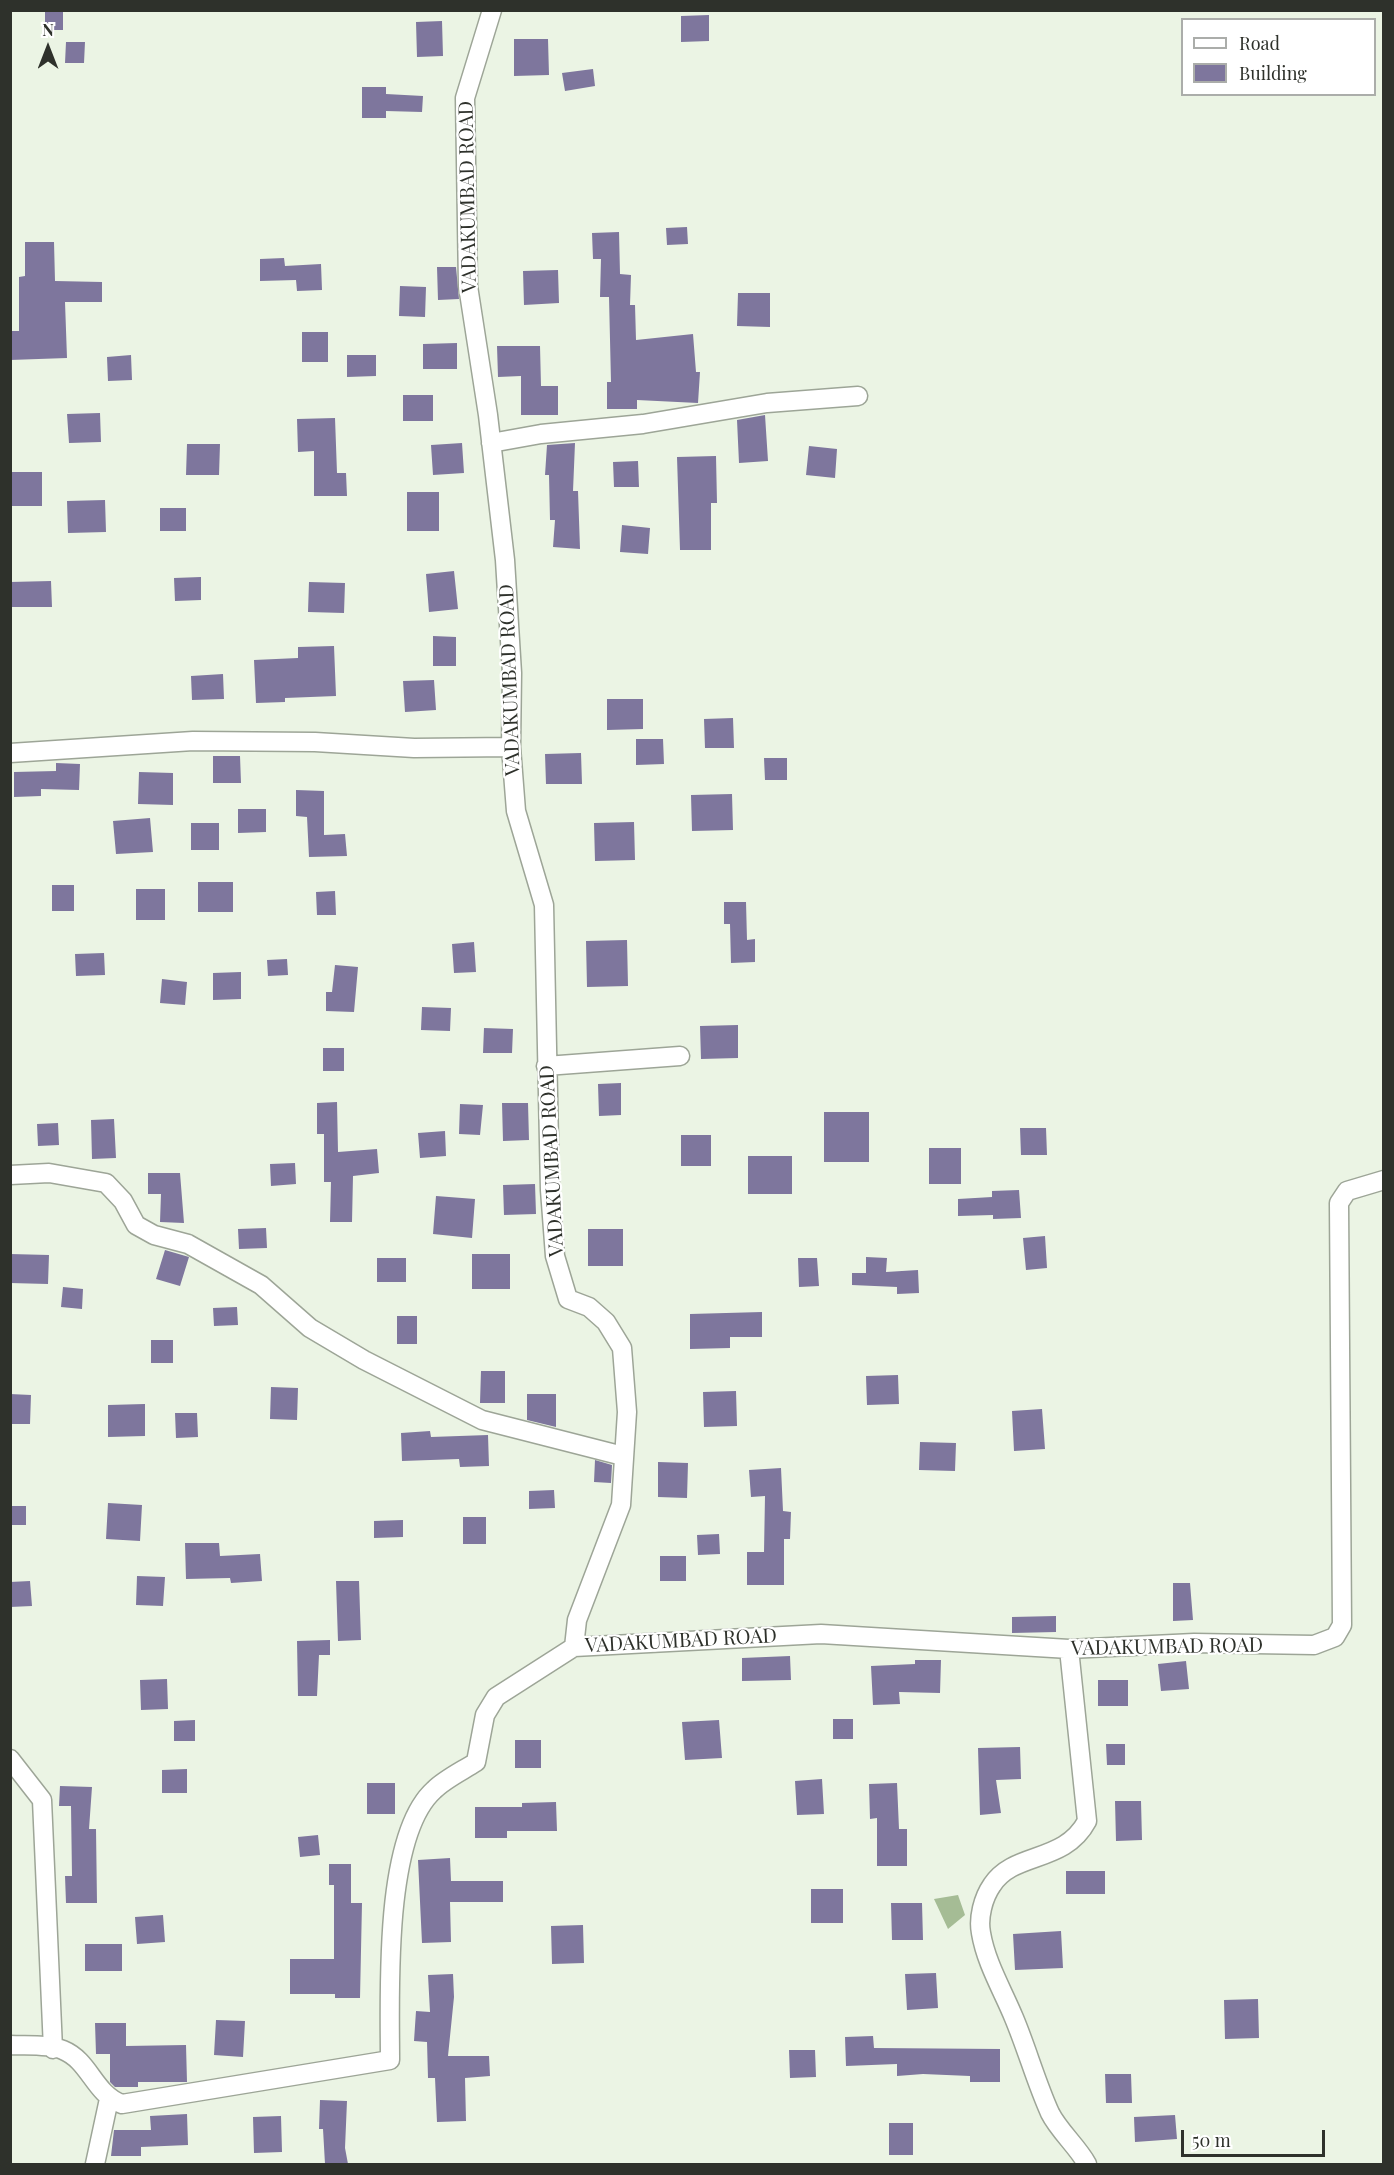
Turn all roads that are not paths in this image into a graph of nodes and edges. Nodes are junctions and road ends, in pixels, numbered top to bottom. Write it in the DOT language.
graph roads {
  1 [pos="492,10"];
  2 [pos="858,396"];
  3 [pos="491,443"];
  4 [pos="511,747"];
  5 [pos="11,752"];
  6 [pos="680,1056"];
  7 [pos="546,1066"];
  8 [pos="10,1175"];
  9 [pos="1383,1180"];
  10 [pos="623,1456"];
  11 [pos="574,1647"];
  12 [pos="1069,1649"];
  13 [pos="10,1759"];
  14 [pos="10,2045"];
  15 [pos="52,2049"];
  16 [pos="109,2099"];
  17 [pos="95,2164"];
  18 [pos="1088,2164"];
  1 -- 3 [label="street, VADAKUMBAD ROAD"];
  2 -- 3 [label="street"];
  3 -- 4 [label="street, VADAKUMBAD ROAD"];
  4 -- 5 [label="street"];
  4 -- 7 [label="street, VADAKUMBAD ROAD"];
  6 -- 7 [label="street"];
  7 -- 10 [label="street, VADAKUMBAD ROAD"];
  8 -- 10 [label="street"];
  9 -- 12 [label="street, VADAKUMBAD ROAD"];
  10 -- 11 [label="street, VADAKUMBAD ROAD"];
  11 -- 12 [label="street, VADAKUMBAD ROAD"];
  11 -- 16 [label="street"];
  12 -- 18 [label="street"];
  13 -- 15 [label="street"];
  14 -- 15 [label="street"];
  15 -- 16 [label="street"];
  16 -- 17 [label="street"];
}
